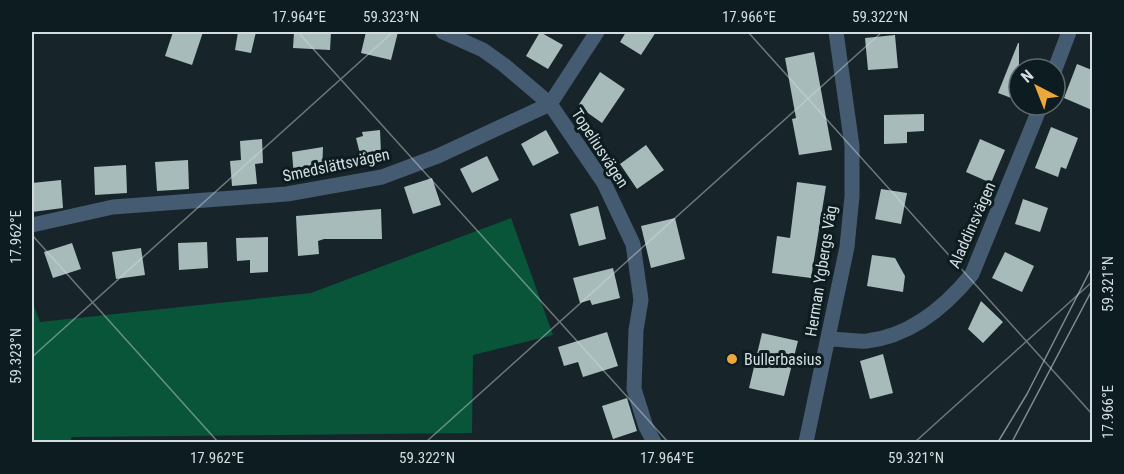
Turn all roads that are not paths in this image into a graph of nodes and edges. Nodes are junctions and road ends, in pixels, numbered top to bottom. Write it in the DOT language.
graph roads {
  1 [pos="444,32"];
  2 [pos="597,32"];
  3 [pos="836,32"];
  4 [pos="1069,32"];
  5 [pos="1060,57"];
  6 [pos="549,104"];
  7 [pos="1036,117"];
  8 [pos="32,225"];
  9 [pos="829,339"];
  10 [pos="654,442"];
  11 [pos="806,442"];
  1 -- 6 [label="street, Topeliusvägen"];
  2 -- 6 [label="street"];
  3 -- 9 [label="street, Herman Ygbergs Väg"];
  4 -- 5 [label="street"];
  6 -- 8 [label="street, Smedslättsvägen"];
  6 -- 10 [label="street, Topeliusvägen"];
  7 -- 9 [label="street, Aladdinsvägen"];
  9 -- 11 [label="street, Herman Ygbergs Väg"];
}
